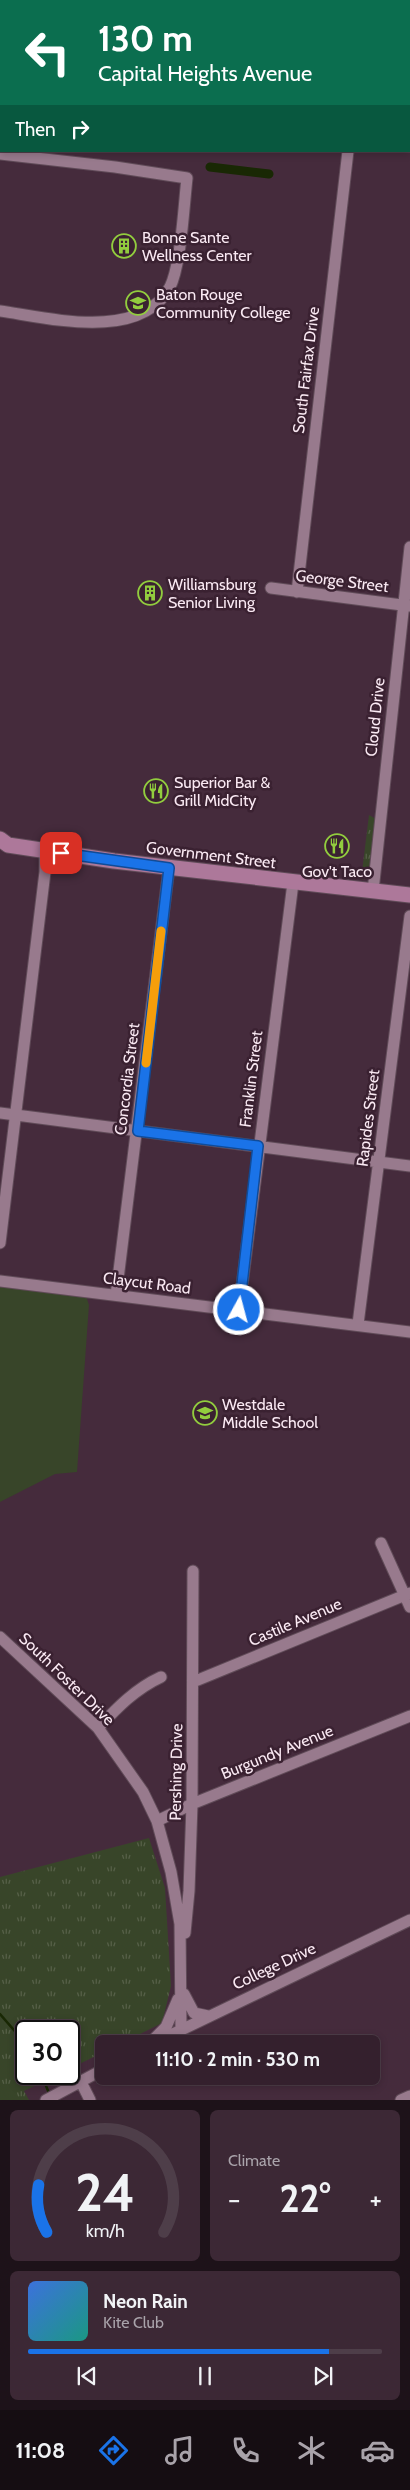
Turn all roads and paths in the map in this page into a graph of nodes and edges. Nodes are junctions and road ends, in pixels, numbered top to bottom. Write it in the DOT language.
graph roads {
  1 [pos="348,152"];
  2 [pos="0,154"];
  3 [pos="0,310"];
  4 [pos="410,547"];
  5 [pos="271,588"];
  6 [pos="297,592"];
  7 [pos="406,605"];
  8 [pos="3,844"];
  9 [pos="46,851"];
  10 [pos="169,868"];
  11 [pos="293,883"];
  12 [pos="373,891"];
  13 [pos="410,895"];
  14 [pos="410,916"];
  15 [pos="0,1113"];
  16 [pos="15,1115"];
  17 [pos="138,1131"];
  18 [pos="258,1146"];
  19 [pos="379,1162"];
  20 [pos="410,1166"];
  21 [pos="0,1243"];
  22 [pos="0,1281"];
  23 [pos="116,1295"];
  24 [pos="239,1310"];
  25 [pos="358,1324"];
  26 [pos="410,1332"];
  27 [pos="381,1543"];
  28 [pos="193,1572"];
  29 [pos="408,1594"];
  30 [pos="410,1608"];
  31 [pos="0,1637"];
  32 [pos="161,1677"];
  33 [pos="193,1682"];
  34 [pos="410,1716"];
  35 [pos="98,1728"];
  36 [pos="192,1804"];
  37 [pos="156,1821"];
  38 [pos="410,1920"];
  39 [pos="182,1972"];
  40 [pos="182,1985"];
  41 [pos="208,2016"];
  42 [pos="181,2029"];
  43 [pos="158,2035"];
  44 [pos="169,2035"];
  45 [pos="95,2075"];
  46 [pos="81,2082"];
  47 [pos="410,2096"];
  48 [pos="46,2100"];
  49 [pos="90,2100"];
  50 [pos="401,2100"];
  1 -- 6 [label="street, South Fairfax Drive"];
  2 -- 3 [label="street"];
  4 -- 7 [label="street, Cloud Drive"];
  5 -- 6 [label="street, George Street"];
  6 -- 7 [label="street, George Street"];
  7 -- 12 [label="street, Cloud Drive"];
  8 -- 9 [label="main road, Government Street"];
  9 -- 10 [label="main road, Government Street"];
  9 -- 16 [label="street"];
  10 -- 11 [label="main road, Government Street"];
  10 -- 17 [label="street, Concordia Street"];
  11 -- 12 [label="main road, Government Street"];
  11 -- 18 [label="street, Franklin Street"];
  12 -- 13 [label="main road, Government Street"];
  14 -- 19 [label="street, Rapides Street"];
  15 -- 16 [label="street"];
  16 -- 17 [label="street"];
  16 -- 21 [label="street"];
  17 -- 18 [label="street"];
  17 -- 23 [label="street, Concordia Street"];
  18 -- 19 [label="street"];
  18 -- 24 [label="street, Franklin Street"];
  19 -- 20 [label="street"];
  19 -- 25 [label="street, Rapides Street"];
  22 -- 23 [label="street, Claycut Road"];
  23 -- 24 [label="street, Claycut Road"];
  24 -- 25 [label="street, Claycut Road"];
  25 -- 26 [label="street, Claycut Road"];
  27 -- 29 [label="street"];
  28 -- 33 [label="street, Pershing Drive"];
  29 -- 30 [label="street"];
  29 -- 33 [label="street, Castile Avenue"];
  31 -- 35 [label="street, South Foster Drive"];
  32 -- 35 [label="street"];
  33 -- 36 [label="street, Pershing Drive"];
  34 -- 36 [label="street, Burgundy Avenue"];
  35 -- 37 [label="street, South Foster Drive"];
  36 -- 37 [label="street, Burgundy Avenue"];
  36 -- 39 [label="street, Pershing Drive"];
  37 -- 39 [label="street, South Foster Drive"];
  38 -- 41 [label="street, College Drive"];
  39 -- 40 [label="street, South Foster Drive"];
  40 -- 41 [label="street"];
  40 -- 42 [label="street, South Foster Drive"];
  40 -- 43 [label="street"];
  41 -- 42 [label="street, College Drive"];
  42 -- 44 [label="street, College Drive"];
  45 -- 46 [label="street"];
  46 -- 48 [label="street"];
  46 -- 49 [label="street"];
  47 -- 50 [label="street"];
}
